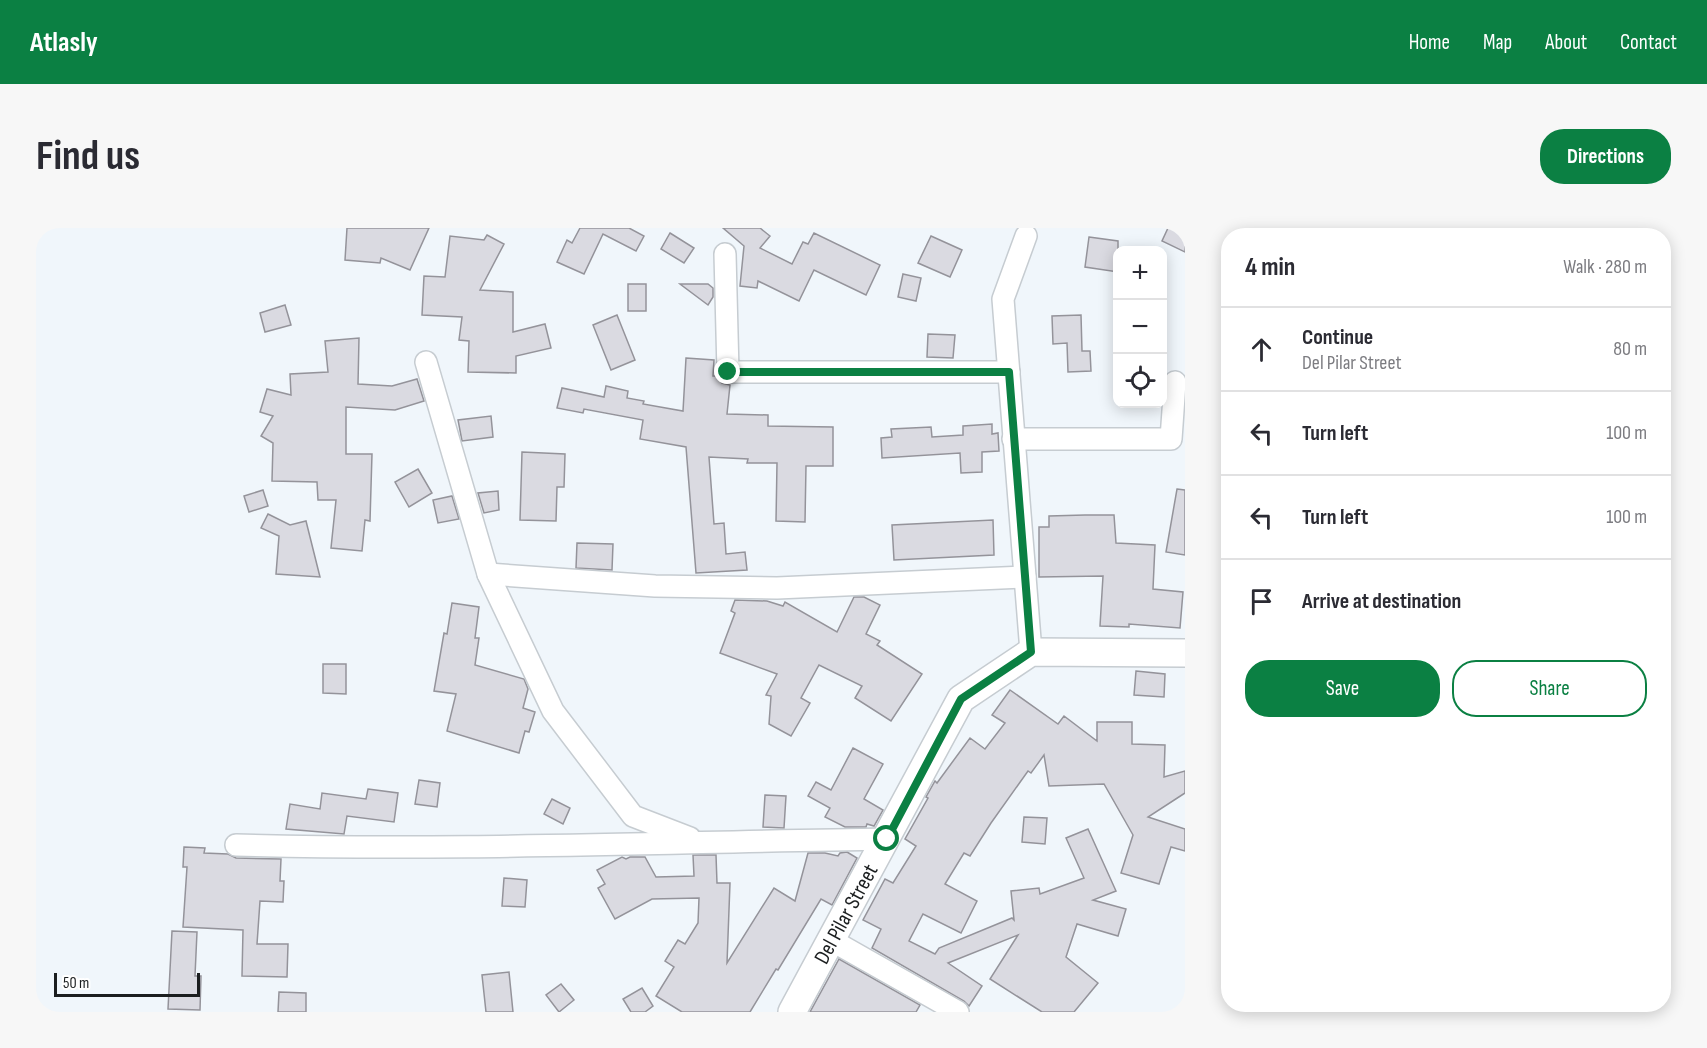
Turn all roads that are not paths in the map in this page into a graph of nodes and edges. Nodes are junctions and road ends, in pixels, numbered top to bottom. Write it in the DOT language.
graph roads {
  1 [pos="1026,236"];
  2 [pos="725,254"];
  3 [pos="426,362"];
  4 [pos="1009,372"];
  5 [pos="1175,382"];
  6 [pos="1014,439"];
  7 [pos="488,574"];
  8 [pos="1025,577"];
  9 [pos="1031,652"];
  10 [pos="1185,653"];
  11 [pos="887,839"];
  12 [pos="699,842"];
  13 [pos="236,845"];
  14 [pos="831,940"];
  15 [pos="792,1012"];
  16 [pos="958,1012"];
  1 -- 4 [label="street"];
  2 -- 4 [label="street"];
  3 -- 7 [label="street"];
  4 -- 6 [label="street"];
  5 -- 6 [label="street"];
  6 -- 8 [label="street"];
  7 -- 8 [label="street"];
  7 -- 12 [label="street"];
  8 -- 9 [label="street"];
  9 -- 10 [label="street"];
  9 -- 11 [label="street, Del Pilar Street"];
  11 -- 12 [label="street"];
  11 -- 14 [label="street, Del Pilar Street"];
  12 -- 13 [label="street"];
  14 -- 15 [label="street, Del Pilar Street"];
  14 -- 16 [label="street"];
}
